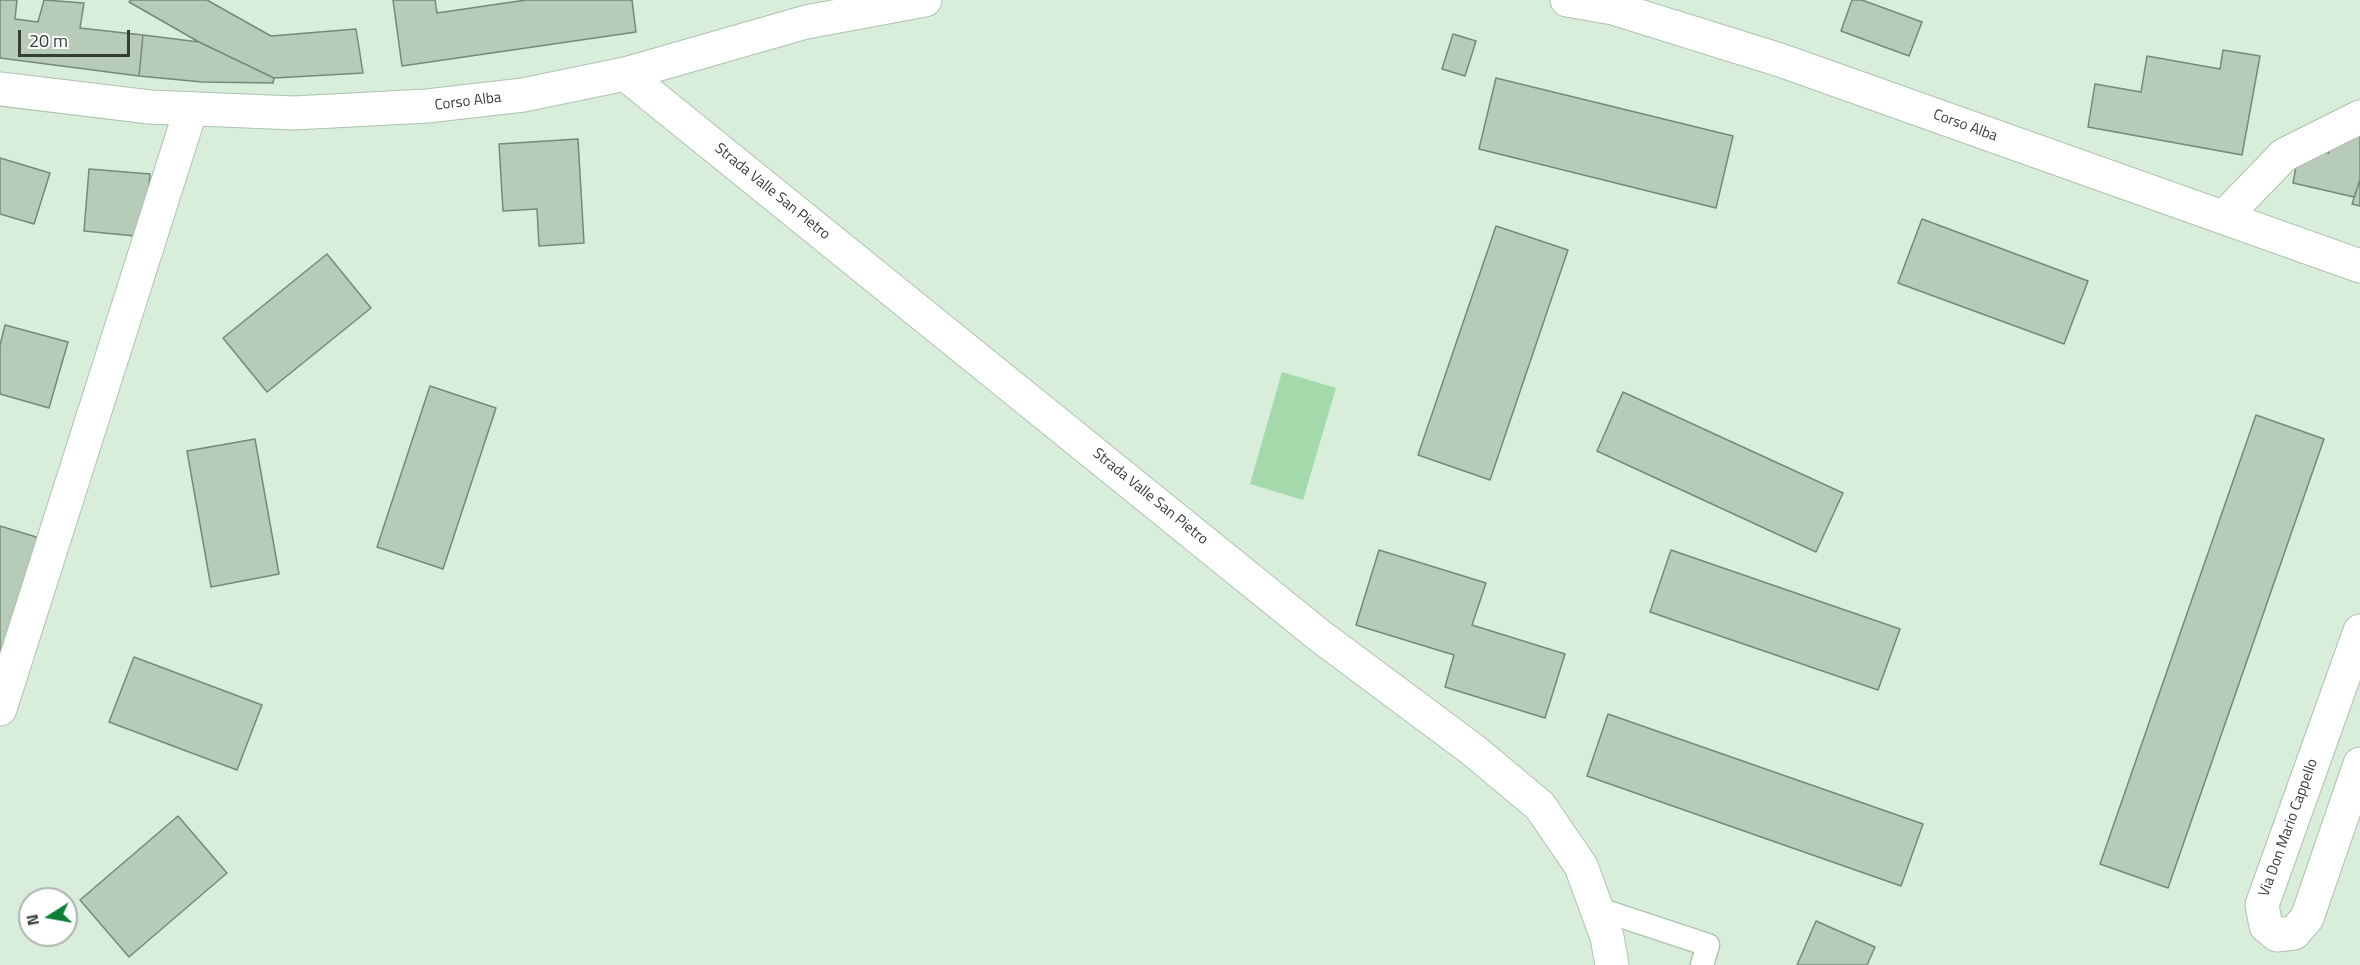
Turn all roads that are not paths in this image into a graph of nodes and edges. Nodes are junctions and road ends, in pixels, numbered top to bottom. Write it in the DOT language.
graph roads {
  1 [pos="925,0"];
  2 [pos="1567,0"];
  3 [pos="808,11"];
  4 [pos="625,74"];
  5 [pos="0,89"];
  6 [pos="192,109"];
  7 [pos="2360,117"];
  8 [pos="2224,217"];
  9 [pos="2360,266"];
  10 [pos="2360,631"];
  11 [pos="0,709"];
  12 [pos="2360,764"];
  13 [pos="1596,908"];
  14 [pos="1612,965"];
  15 [pos="1702,965"];
  1 -- 3 [label="street, Corso Alba"];
  2 -- 8 [label="street, Corso Alba"];
  3 -- 4 [label="street, Corso Alba"];
  4 -- 6 [label="street, Corso Alba"];
  4 -- 13 [label="street, Strada Valle San Pietro"];
  5 -- 6 [label="street, Corso Alba"];
  6 -- 11 [label="street"];
  7 -- 8 [label="street"];
  8 -- 9 [label="street, Corso Alba"];
  10 -- 12 [label="street, Via Don Mario Cappello"];
  13 -- 14 [label="street, Strada Valle San Pietro"];
  13 -- 15 [label="lane"];
}
